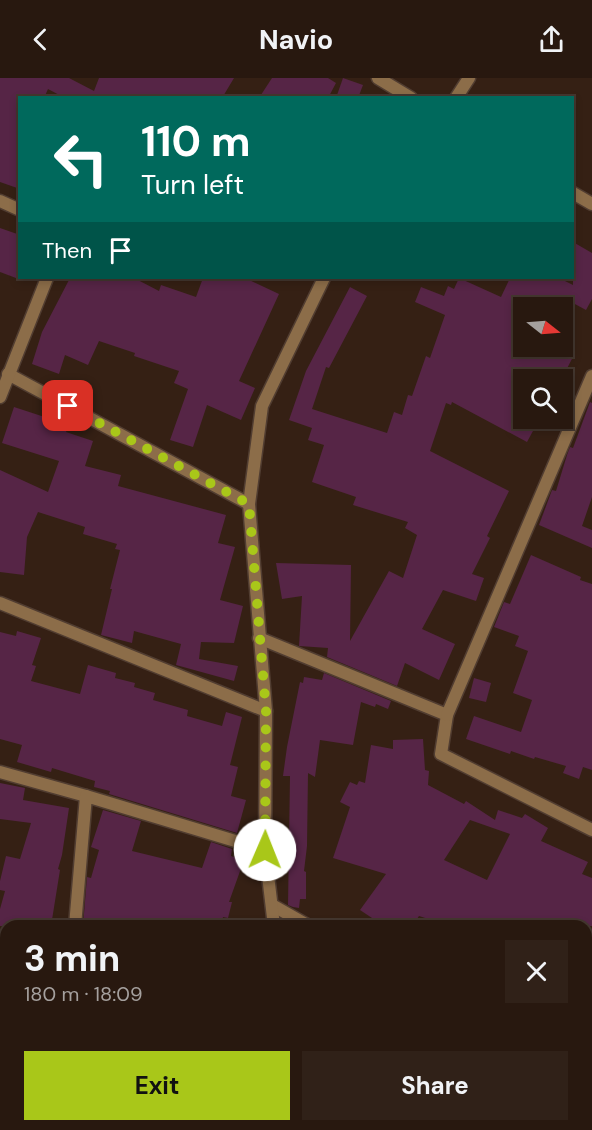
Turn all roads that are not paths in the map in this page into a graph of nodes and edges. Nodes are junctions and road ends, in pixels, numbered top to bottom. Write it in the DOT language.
graph roads {
  1 [pos="378,78"];
  2 [pos="469,78"];
  3 [pos="408,96"];
  4 [pos="457,96"];
  5 [pos="574,194"];
  6 [pos="0,201"];
  7 [pos="592,204"];
  8 [pos="18,209"];
  9 [pos="47,279"];
  10 [pos="322,279"];
  11 [pos="8,374"];
  12 [pos="592,376"];
  13 [pos="0,397"];
  14 [pos="249,504"];
  15 [pos="0,603"];
  16 [pos="259,638"];
  17 [pos="266,711"];
  18 [pos="447,715"];
  19 [pos="0,772"];
  20 [pos="86,796"];
  21 [pos="592,830"];
  22 [pos="265,850"];
  23 [pos="272,906"];
  24 [pos="76,920"];
  25 [pos="273,920"];
  26 [pos="298,920"];
  1 -- 3 [label="street"];
  2 -- 4 [label="street"];
  5 -- 7 [label="street"];
  6 -- 8 [label="street"];
  9 -- 11 [label="street"];
  10 -- 14 [label="street"];
  11 -- 13 [label="street"];
  11 -- 14 [label="street"];
  12 -- 18 [label="street"];
  14 -- 16 [label="street"];
  15 -- 17 [label="street"];
  16 -- 17 [label="street"];
  16 -- 18 [label="street"];
  17 -- 22 [label="street"];
  18 -- 21 [label="street"];
  19 -- 20 [label="street"];
  20 -- 22 [label="street"];
  20 -- 24 [label="street"];
  22 -- 23 [label="street"];
  23 -- 25 [label="street"];
  23 -- 26 [label="street"];
}
